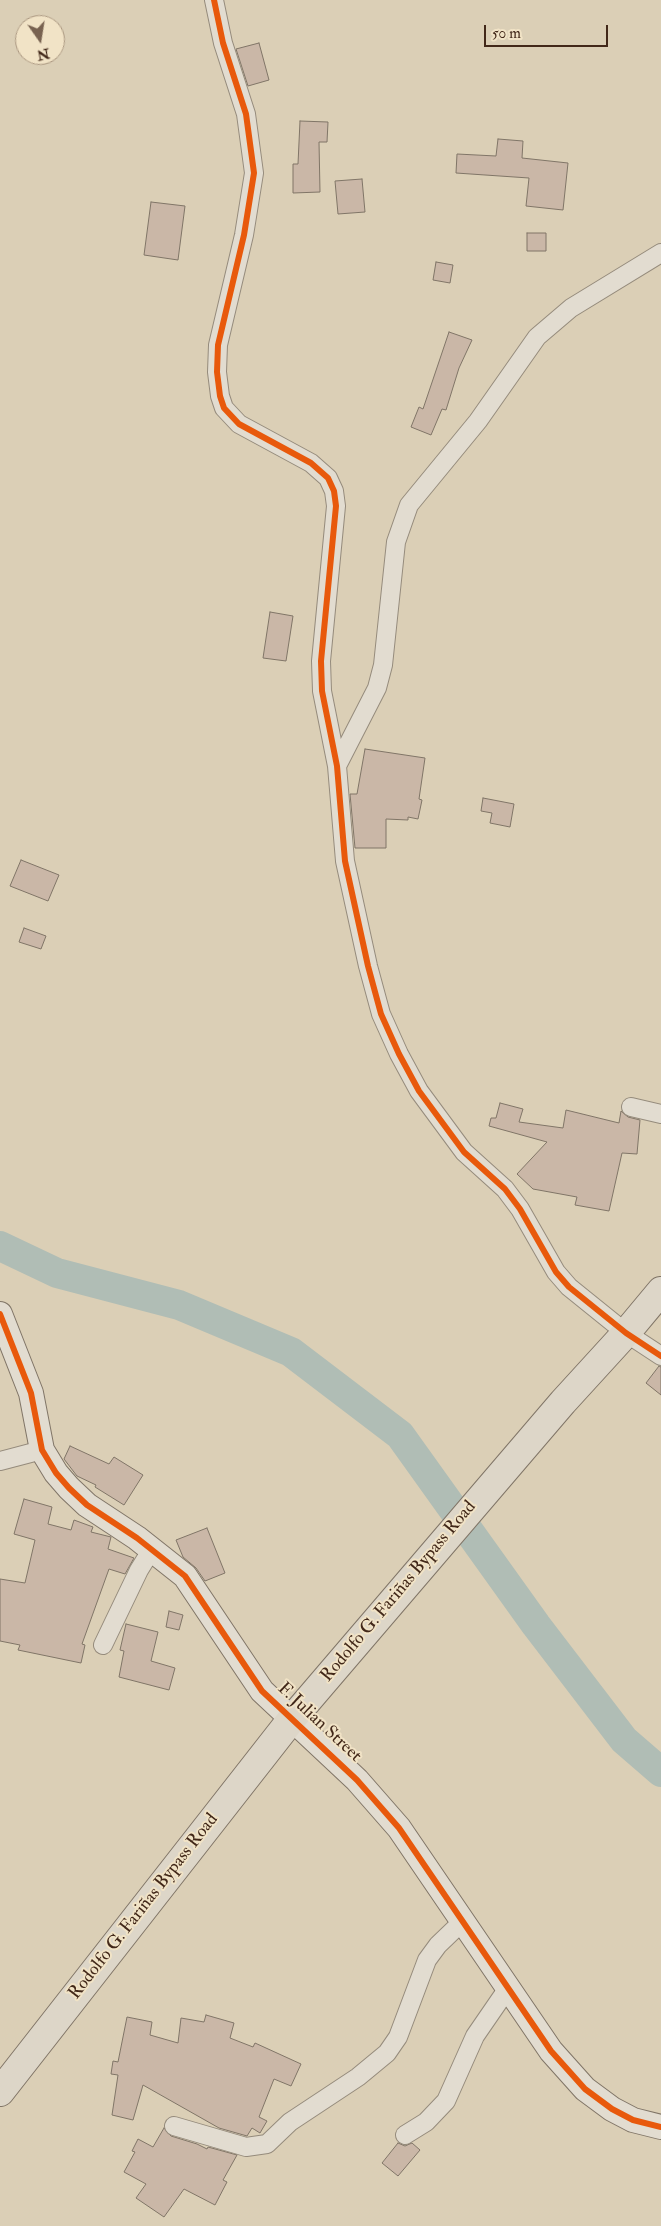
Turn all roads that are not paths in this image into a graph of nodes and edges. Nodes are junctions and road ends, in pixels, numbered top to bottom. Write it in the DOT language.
graph roads {
  1 [pos="214,0"];
  2 [pos="661,253"];
  3 [pos="337,766"];
  4 [pos="631,1107"];
  5 [pos="661,1114"];
  6 [pos="661,1291"];
  7 [pos="0,1314"];
  8 [pos="626,1333"];
  9 [pos="661,1356"];
  10 [pos="42,1450"];
  11 [pos="0,1461"];
  12 [pos="152,1549"];
  13 [pos="103,1645"];
  14 [pos="291,1720"];
  15 [pos="463,1921"];
  16 [pos="508,1988"];
  17 [pos="0,2092"];
  18 [pos="174,2126"];
  19 [pos="661,2127"];
  20 [pos="406,2135"];
  1 -- 3 [label="street"];
  2 -- 3 [label="street"];
  3 -- 8 [label="street"];
  4 -- 5 [label="street"];
  6 -- 8 [label="main road, Rodolfo G. Fariñas Bypass Road"];
  7 -- 10 [label="street, F. Julian Street"];
  8 -- 9 [label="street"];
  8 -- 14 [label="main road, Rodolfo G. Fariñas Bypass Road"];
  10 -- 11 [label="street"];
  10 -- 12 [label="street, F. Julian Street"];
  12 -- 13 [label="street"];
  12 -- 14 [label="street, F. Julian Street"];
  14 -- 15 [label="street, F. Julian Street"];
  14 -- 17 [label="main road, Rodolfo G. Fariñas Bypass Road"];
  15 -- 16 [label="street, F. Julian Street"];
  15 -- 18 [label="street"];
  16 -- 19 [label="street, F. Julian Street"];
  16 -- 20 [label="street"];
}
